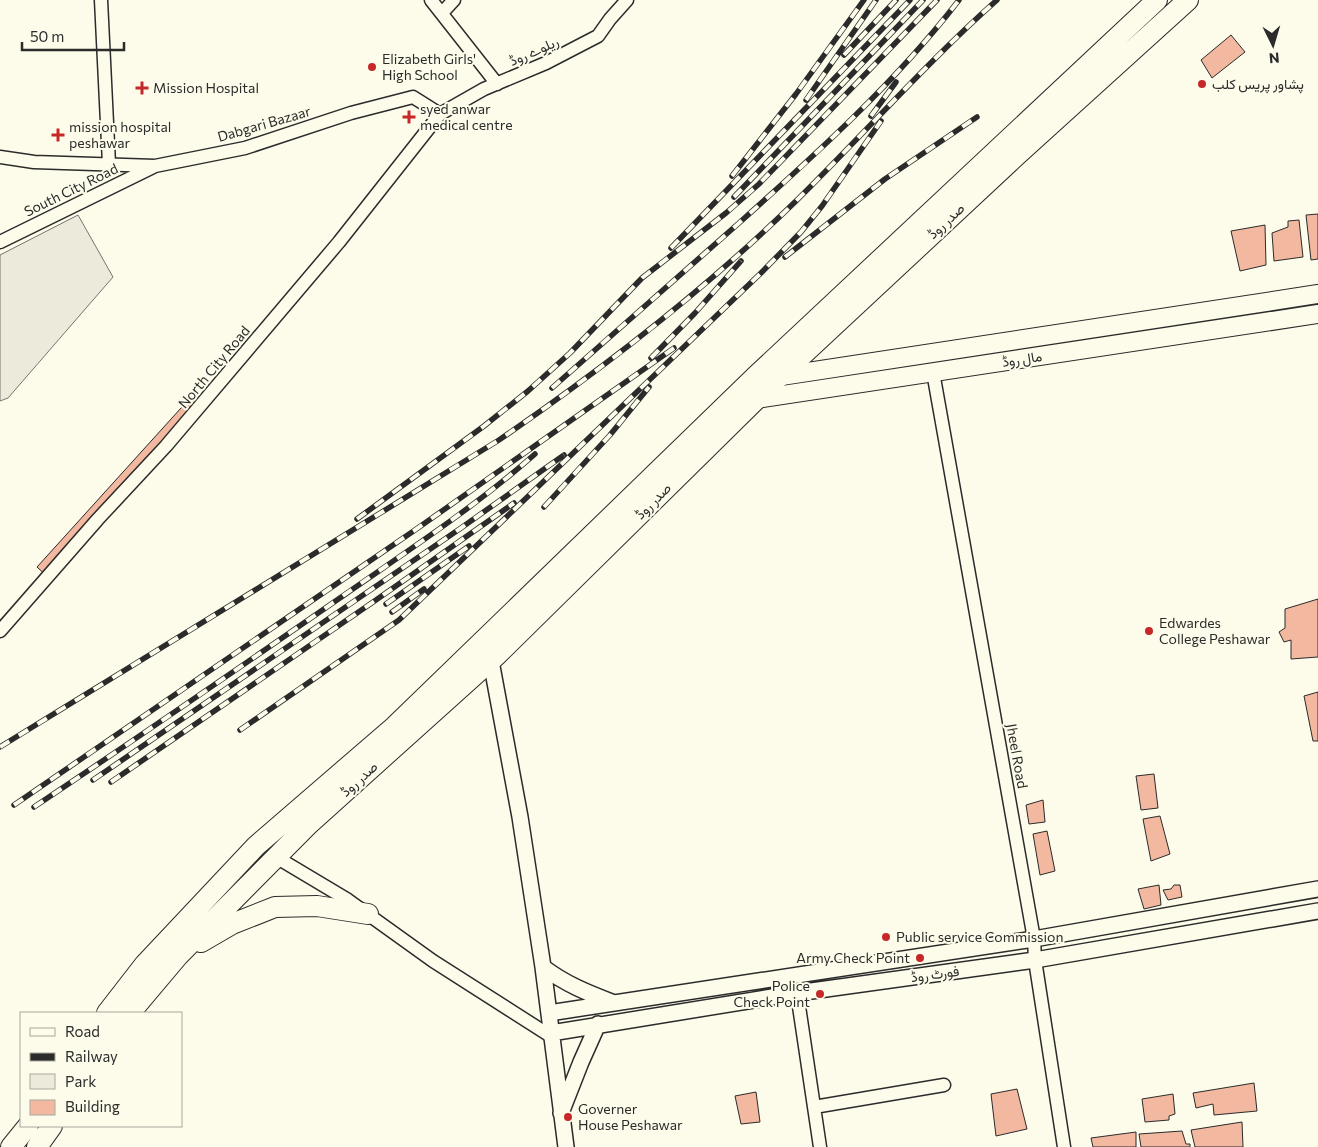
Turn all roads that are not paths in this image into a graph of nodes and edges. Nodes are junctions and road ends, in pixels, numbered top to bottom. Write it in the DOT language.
graph roads {
  1 [pos="101,0"];
  2 [pos="431,0"];
  3 [pos="454,0"];
  4 [pos="628,0"];
  5 [pos="1158,0"];
  6 [pos="1188,0"];
  7 [pos="442,13"];
  8 [pos="497,84"];
  9 [pos="440,114"];
  10 [pos="0,157"];
  11 [pos="109,164"];
  12 [pos="155,166"];
  13 [pos="0,242"];
  14 [pos="1318,294"];
  15 [pos="1318,314"];
  16 [pos="933,372"];
  17 [pos="780,376"];
  18 [pos="753,391"];
  19 [pos="0,631"];
  20 [pos="491,661"];
  21 [pos="276,857"];
  22 [pos="1318,889"];
  23 [pos="1318,911"];
  24 [pos="368,914"];
  25 [pos="1034,939"];
  26 [pos="178,956"];
  27 [pos="1035,960"];
  28 [pos="543,966"];
  29 [pos="797,993"];
  30 [pos="615,1003"];
  31 [pos="108,1012"];
  32 [pos="131,1012"];
  33 [pos="549,1013"];
  34 [pos="598,1024"];
  35 [pos="551,1035"];
  36 [pos="944,1085"];
  37 [pos="814,1107"];
  38 [pos="561,1115"];
  39 [pos="27,1127"];
  40 [pos="51,1127"];
  41 [pos="11,1147"];
  42 [pos="37,1147"];
  43 [pos="566,1147"];
  44 [pos="820,1147"];
  45 [pos="1064,1147"];
  1 -- 11 [label="street"];
  2 -- 7 [label="street"];
  3 -- 7 [label="street"];
  4 -- 8 [label="street, ریلوے روڈ"];
  5 -- 18 [label="main road, صدر روڈ"];
  6 -- 17 [label="main road, صدر روڈ"];
  7 -- 8 [label="street"];
  8 -- 9 [label="street, ریلوے روڈ"];
  9 -- 12 [label="street, Dabgari Bazaar"];
  9 -- 19 [label="street, North City Road"];
  10 -- 11 [label="street, Dabgari Bazaar"];
  11 -- 12 [label="street, Dabgari Bazaar"];
  12 -- 13 [label="street, South City Road"];
  14 -- 17 [label="main road, مال روڈ"];
  15 -- 16 [label="main road, مال روڈ"];
  16 -- 18 [label="main road, مال روڈ"];
  16 -- 25 [label="street, Jheel Road"];
  17 -- 18 [label="main road, صدر روڈ"];
  18 -- 20 [label="main road, صدر روڈ"];
  18 -- 31 [label="main road, صدر روڈ"];
  20 -- 21 [label="main road, صدر روڈ"];
  20 -- 28 [label="street"];
  21 -- 24 [label="street"];
  21 -- 26 [label="main road, صدر روڈ"];
  22 -- 25 [label="street, فورٹ روڈ"];
  23 -- 27 [label="street, فورٹ روڈ"];
  24 -- 26 [label="main road"];
  24 -- 35 [label="street"];
  25 -- 27 [label="street, Jheel Road"];
  25 -- 30 [label="street, فورٹ روڈ"];
  26 -- 32 [label="main road, صدر روڈ"];
  27 -- 29 [label="street, فورٹ روڈ"];
  27 -- 45 [label="street, Jheel Road"];
  28 -- 30 [label="street"];
  28 -- 33 [label="street"];
  29 -- 34 [label="street, فورٹ روڈ"];
  29 -- 37 [label="street"];
  30 -- 33 [label="street, فورٹ روڈ"];
  33 -- 35 [label="street"];
  34 -- 35 [label="street, فورٹ روڈ"];
  34 -- 38 [label="street"];
  35 -- 38 [label="street"];
  36 -- 37 [label="street"];
  37 -- 44 [label="street"];
  38 -- 43 [label="street"];
  39 -- 41 [label="main road"];
  40 -- 42 [label="main road"];
}
